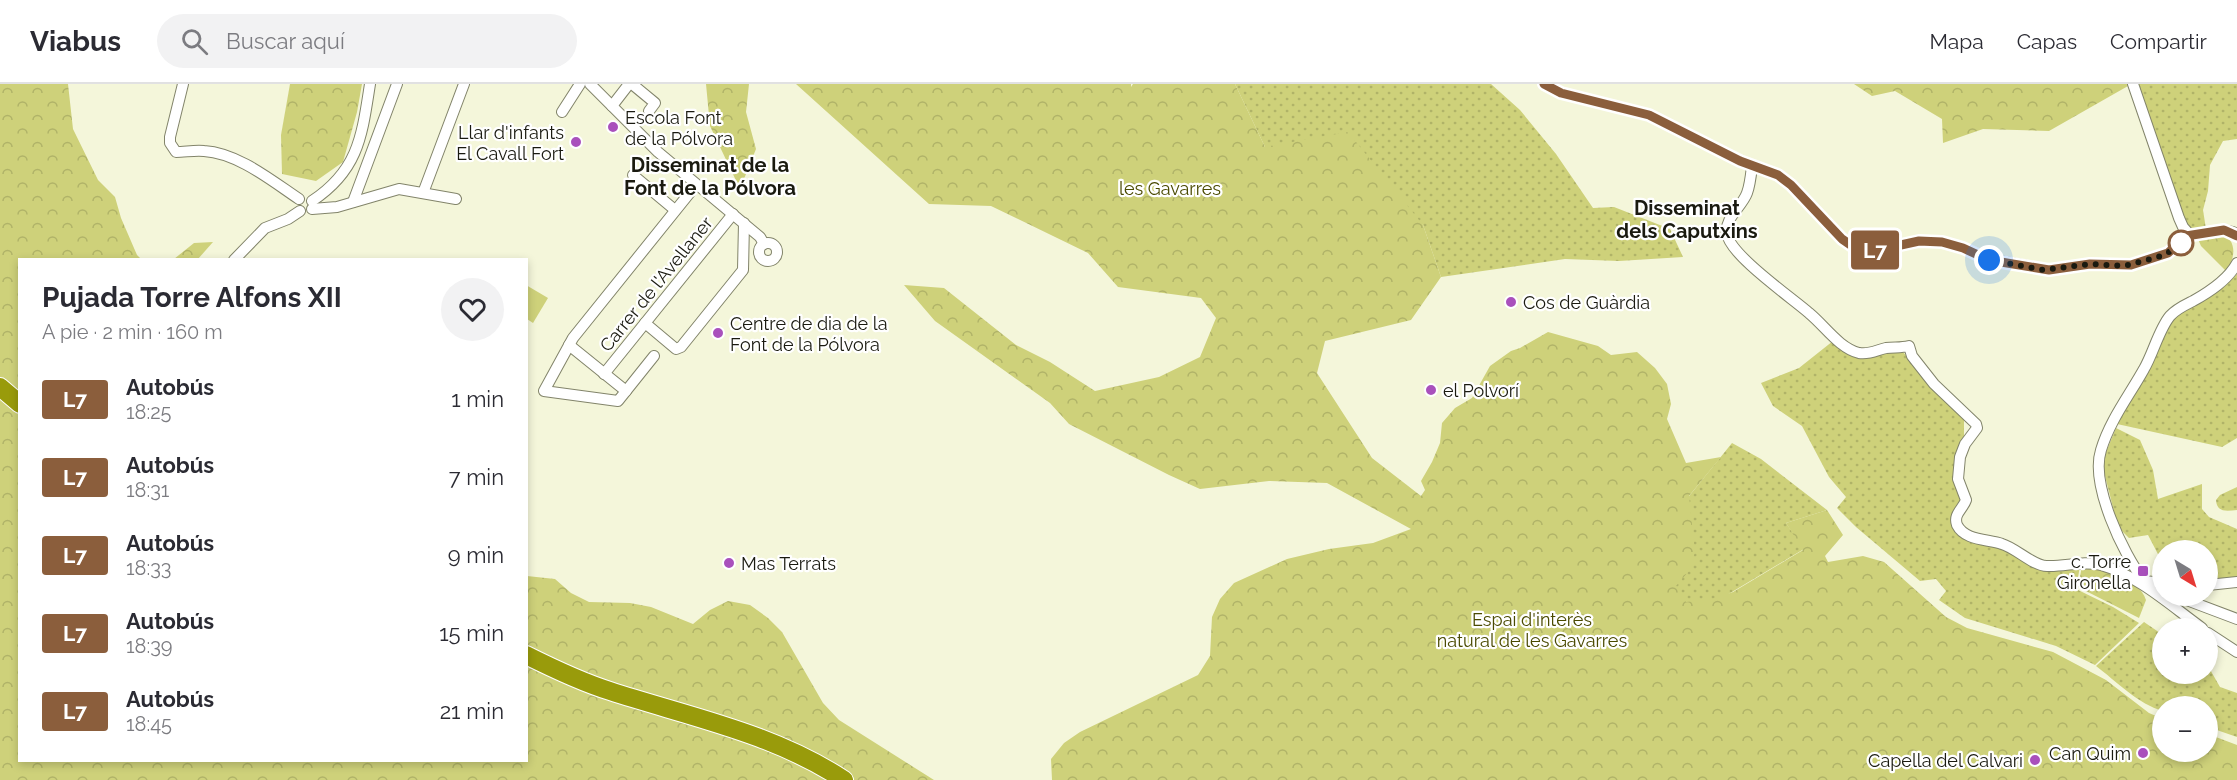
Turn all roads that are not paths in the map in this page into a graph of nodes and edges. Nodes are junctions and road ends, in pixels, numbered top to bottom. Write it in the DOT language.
graph roads {
  1 [pos="183,84"];
  2 [pos="370,84"];
  3 [pos="397,84"];
  4 [pos="464,84"];
  5 [pos="580,84"];
  6 [pos="590,84"];
  7 [pos="630,84"];
  8 [pos="1544,84"];
  9 [pos="2133,84"];
  10 [pos="612,106"];
  11 [pos="649,111"];
  12 [pos="562,112"];
  13 [pos="1752,166"];
  14 [pos="633,175"];
  15 [pos="696,185"];
  16 [pos="423,193"];
  17 [pos="299,199"];
  18 [pos="456,199"];
  19 [pos="353,202"];
  20 [pos="312,205"];
  21 [pos="675,210"];
  22 [pos="300,211"];
  23 [pos="733,214"];
  24 [pos="744,224"];
  25 [pos="2190,235"];
  26 [pos="2237,236"];
  27 [pos="764,244"];
  28 [pos="236,258"];
  29 [pos="2237,263"];
  30 [pos="645,324"];
  31 [pos="569,345"];
  32 [pos="654,356"];
  33 [pos="604,374"];
  34 [pos="0,387"];
  35 [pos="626,391"];
  36 [pos="18,402"];
  37 [pos="2237,582"];
  38 [pos="2144,583"];
  39 [pos="2152,583"];
  40 [pos="2218,584"];
  41 [pos="2152,586"];
  42 [pos="2203,606"];
  43 [pos="2189,618"];
  44 [pos="2237,619"];
  45 [pos="2218,640"];
  46 [pos="2237,652"];
  47 [pos="528,656"];
  48 [pos="844,780"];
  1 -- 17 [label="street"];
  2 -- 20 [label="street"];
  3 -- 19 [label="street"];
  4 -- 16 [label="street"];
  5 -- 12 [label="street"];
  6 -- 10 [label="street"];
  7 -- 10 [label="street"];
  7 -- 11 [label="street"];
  8 -- 13 [label="street"];
  9 -- 25 [label="street"];
  10 -- 15 [label="street"];
  13 -- 25 [label="street"];
  13 -- 38 [label="street"];
  14 -- 21 [label="street"];
  15 -- 21 [label="street"];
  15 -- 23 [label="street"];
  16 -- 18 [label="street"];
  16 -- 19 [label="street"];
  17 -- 20 [label="street"];
  17 -- 22 [label="street"];
  19 -- 20 [label="street"];
  20 -- 22 [label="street"];
  21 -- 31 [label="street"];
  22 -- 28 [label="street"];
  23 -- 24 [label="street"];
  23 -- 30 [label="street, Carrer de l'Avellaner"];
  24 -- 27 [label="street"];
  24 -- 30 [label="street"];
  25 -- 26 [label="street"];
  29 -- 38 [label="street"];
  30 -- 33 [label="street, Carrer de l'Avellaner"];
  31 -- 33 [label="street"];
  31 -- 35 [label="street"];
  32 -- 35 [label="street"];
  33 -- 35 [label="street"];
  34 -- 36 [label="highway"];
  37 -- 40 [label="street"];
  38 -- 39 [label="street"];
  38 -- 41 [label="street"];
  38 -- 43 [label="street"];
  42 -- 44 [label="street"];
  45 -- 46 [label="street"];
  47 -- 48 [label="highway"];
}
